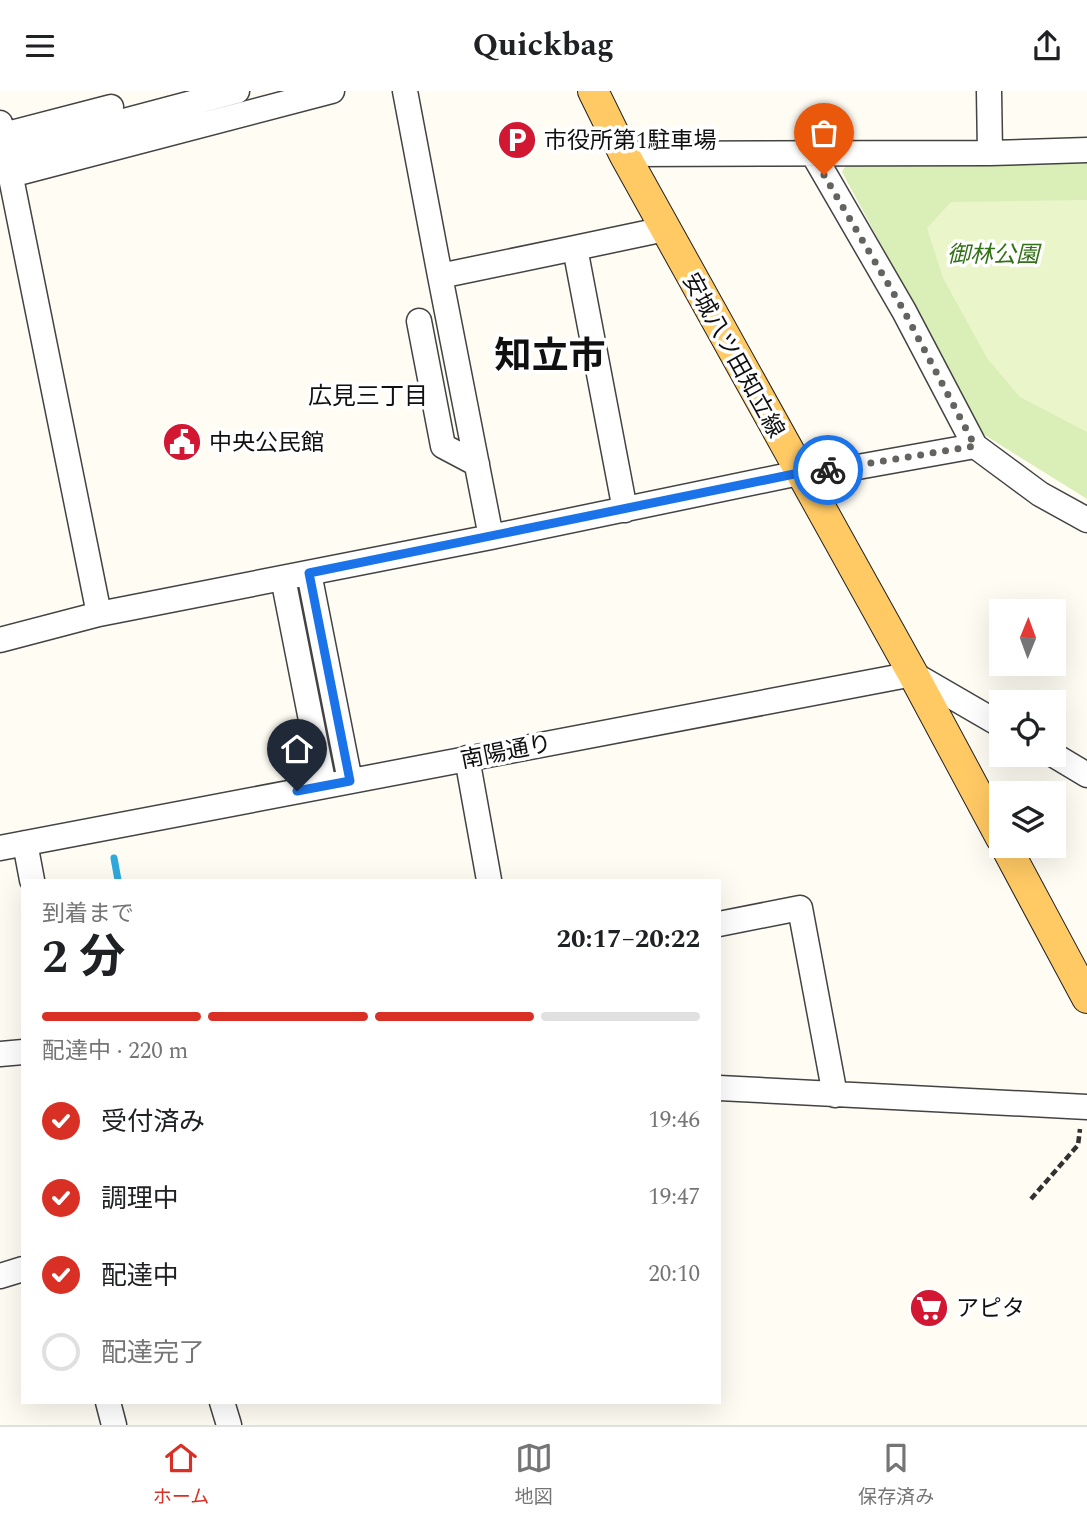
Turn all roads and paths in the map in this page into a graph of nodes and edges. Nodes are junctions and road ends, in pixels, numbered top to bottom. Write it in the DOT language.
graph roads {
  1 [pos="172,91"];
  2 [pos="237,91"];
  3 [pos="332,91"];
  4 [pos="405,91"];
  5 [pos="593,91"];
  6 [pos="989,91"];
  7 [pos="3,146"];
  8 [pos="1087,150"];
  9 [pos="990,153"];
  10 [pos="624,154"];
  11 [pos="813,154"];
  12 [pos="665,229"];
  13 [pos="575,248"];
  14 [pos="440,276"];
  15 [pos="419,321"];
  16 [pos="975,446"];
  17 [pos="477,464"];
  18 [pos="799,473"];
  19 [pos="625,510"];
  20 [pos="1087,520"];
  21 [pos="491,537"];
  22 [pos="309,573"];
  23 [pos="283,578"];
  24 [pos="99,614"];
  25 [pos="0,640"];
  26 [pos="913,674"];
  27 [pos="989,718"];
  28 [pos="467,758"];
  29 [pos="1066,762"];
  30 [pos="1087,775"];
  31 [pos="350,781"];
  32 [pos="324,786"];
  33 [pos="989,816"];
  34 [pos="25,843"];
  35 [pos="0,848"];
  36 [pos="1012,858"];
  37 [pos="32,879"];
  38 [pos="489,879"];
  39 [pos="721,924"];
  40 [pos="1087,998"];
  41 [pos="21,1052"];
  42 [pos="0,1054"];
  43 [pos="721,1088"];
  44 [pos="835,1095"];
  45 [pos="1085,1107"];
  46 [pos="1031,1199"];
  47 [pos="21,1270"];
  48 [pos="0,1276"];
  49 [pos="109,1404"];
  50 [pos="223,1404"];
  51 [pos="114,1425"];
  52 [pos="229,1425"];
  1 -- 7 [label="street"];
  2 -- 7 [label="street"];
  3 -- 7 [label="street"];
  4 -- 14 [label="street"];
  5 -- 10 [label="main road, 安城八ツ田知立線"];
  6 -- 9 [label="street"];
  7 -- 24 [label="street"];
  8 -- 9 [label="street"];
  9 -- 11 [label="street"];
  10 -- 11 [label="street"];
  10 -- 12 [label="main road, 安城八ツ田知立線"];
  11 -- 16 [label="street"];
  12 -- 13 [label="street"];
  12 -- 18 [label="main road, 安城八ツ田知立線"];
  13 -- 14 [label="street"];
  13 -- 19 [label="street"];
  14 -- 17 [label="street"];
  15 -- 17 [label="street"];
  16 -- 18 [label="street"];
  16 -- 20 [label="street"];
  17 -- 21 [label="street"];
  18 -- 19 [label="street"];
  18 -- 26 [label="main road, 安城八ツ田知立線"];
  19 -- 21 [label="street"];
  21 -- 22 [label="street"];
  22 -- 23 [label="street"];
  22 -- 31 [label="street"];
  23 -- 24 [label="street"];
  23 -- 32 [label="street"];
  24 -- 25 [label="street"];
  26 -- 27 [label="street"];
  26 -- 28 [label="street, 南陽通り"];
  26 -- 33 [label="main road, 安城八ツ田知立線"];
  28 -- 31 [label="street, 南陽通り"];
  28 -- 38 [label="street"];
  29 -- 30 [label="street"];
  31 -- 32 [label="street, 南陽通り"];
  32 -- 34 [label="street, 南陽通り"];
  34 -- 35 [label="street, 南陽通り"];
  34 -- 37 [label="street"];
  36 -- 40 [label="main road"];
  39 -- 44 [label="street"];
  41 -- 42 [label="street"];
  43 -- 44 [label="street"];
  44 -- 45 [label="street"];
  45 -- 46 [label="path"];
  47 -- 48 [label="street"];
  49 -- 51 [label="street"];
  50 -- 52 [label="street"];
}
